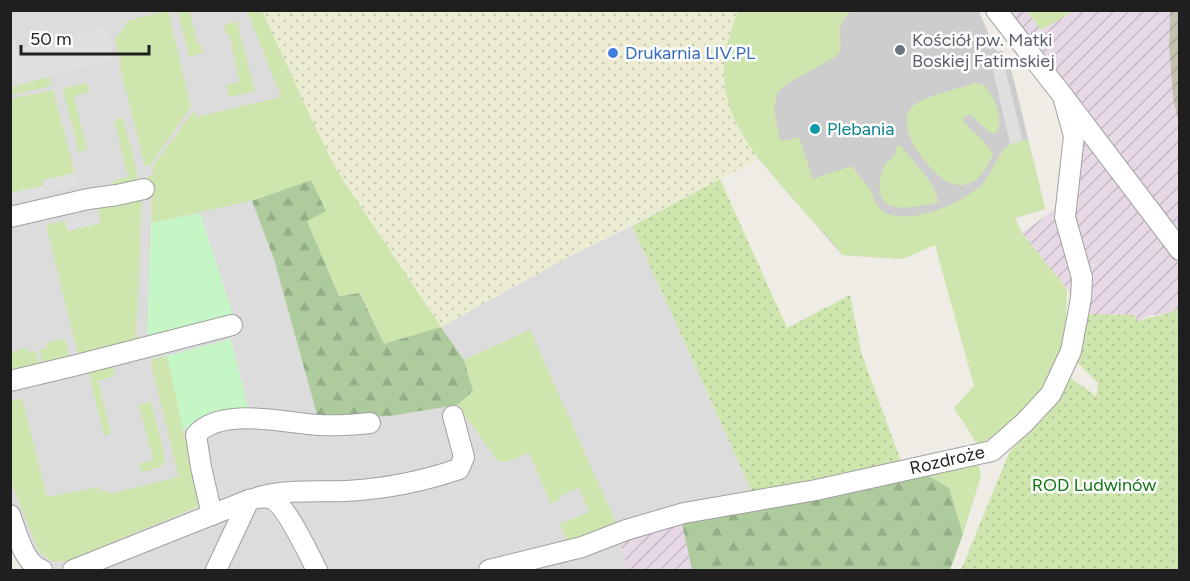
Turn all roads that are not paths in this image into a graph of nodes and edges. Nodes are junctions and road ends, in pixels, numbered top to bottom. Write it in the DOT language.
graph roads {
  1 [pos="996,10"];
  2 [pos="1063,96"];
  3 [pos="144,189"];
  4 [pos="10,217"];
  5 [pos="1179,250"];
  6 [pos="232,325"];
  7 [pos="10,381"];
  8 [pos="453,416"];
  9 [pos="370,423"];
  10 [pos="254,499"];
  11 [pos="10,515"];
  12 [pos="212,515"];
  13 [pos="42,570"];
  14 [pos="74,570"];
  15 [pos="216,570"];
  16 [pos="317,570"];
  17 [pos="489,570"];
  1 -- 2 [label="street, Rozdroże"];
  2 -- 5 [label="street"];
  2 -- 17 [label="street, Rozdroże"];
  3 -- 4 [label="street"];
  6 -- 7 [label="street"];
  8 -- 10 [label="street"];
  9 -- 12 [label="street"];
  10 -- 12 [label="street"];
  10 -- 15 [label="street"];
  10 -- 16 [label="street"];
  11 -- 13 [label="street"];
  12 -- 14 [label="street"];
}
